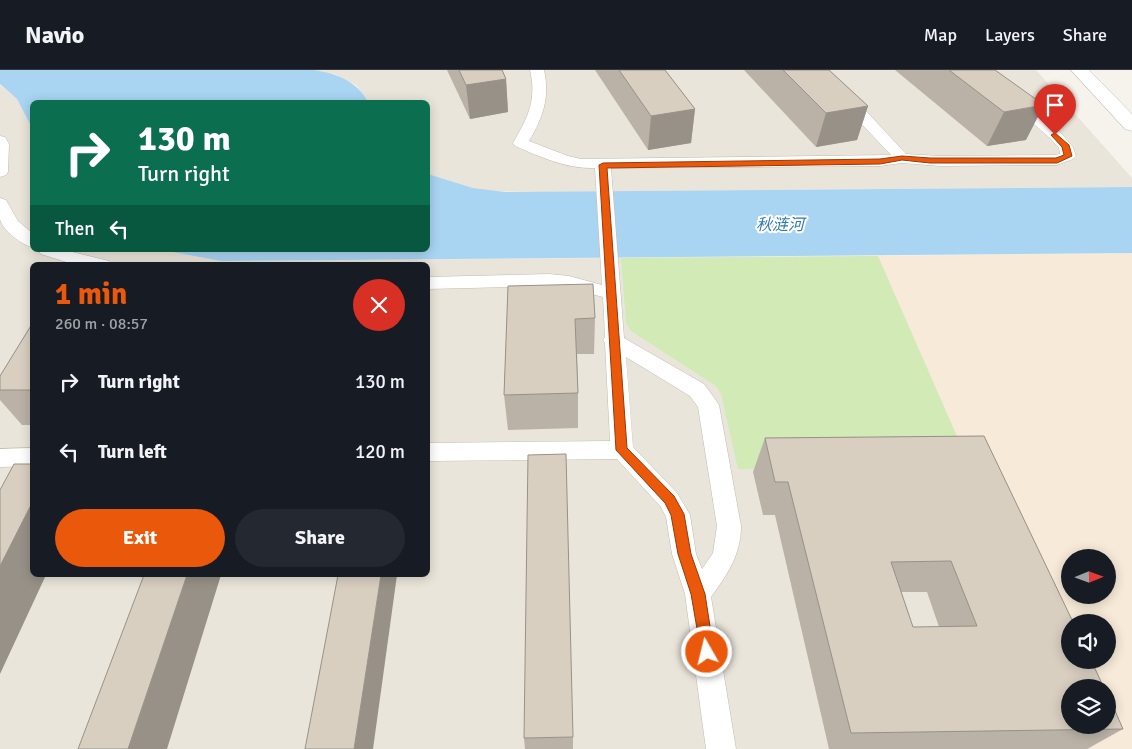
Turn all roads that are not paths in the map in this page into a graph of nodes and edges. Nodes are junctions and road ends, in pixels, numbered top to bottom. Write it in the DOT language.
graph roads {
  1 [pos="538,70"];
  2 [pos="821,70"];
  3 [pos="978,70"];
  4 [pos="1079,70"];
  5 [pos="1132,125"];
  6 [pos="0,140"];
  7 [pos="902,158"];
  8 [pos="603,165"];
  9 [pos="0,172"];
  10 [pos="0,203"];
  11 [pos="30,240"];
  12 [pos="52,252"];
  13 [pos="88,262"];
  14 [pos="430,283"];
  15 [pos="610,293"];
  16 [pos="613,340"];
  17 [pos="622,450"];
  18 [pos="430,452"];
  19 [pos="0,458"];
  20 [pos="30,458"];
  21 [pos="698,594"];
  22 [pos="721,749"];
  1 -- 8 [label="lane"];
  2 -- 7 [label="lane"];
  3 -- 7 [label="lane"];
  4 -- 5 [label="street"];
  6 -- 9 [label="lane"];
  7 -- 8 [label="lane"];
  8 -- 15 [label="lane"];
  10 -- 11 [label="lane"];
  12 -- 13 [label="lane"];
  14 -- 15 [label="lane"];
  15 -- 16 [label="lane"];
  16 -- 17 [label="lane"];
  16 -- 21 [label="lane"];
  17 -- 18 [label="lane"];
  17 -- 21 [label="lane"];
  19 -- 20 [label="lane"];
  21 -- 22 [label="lane"];
}
